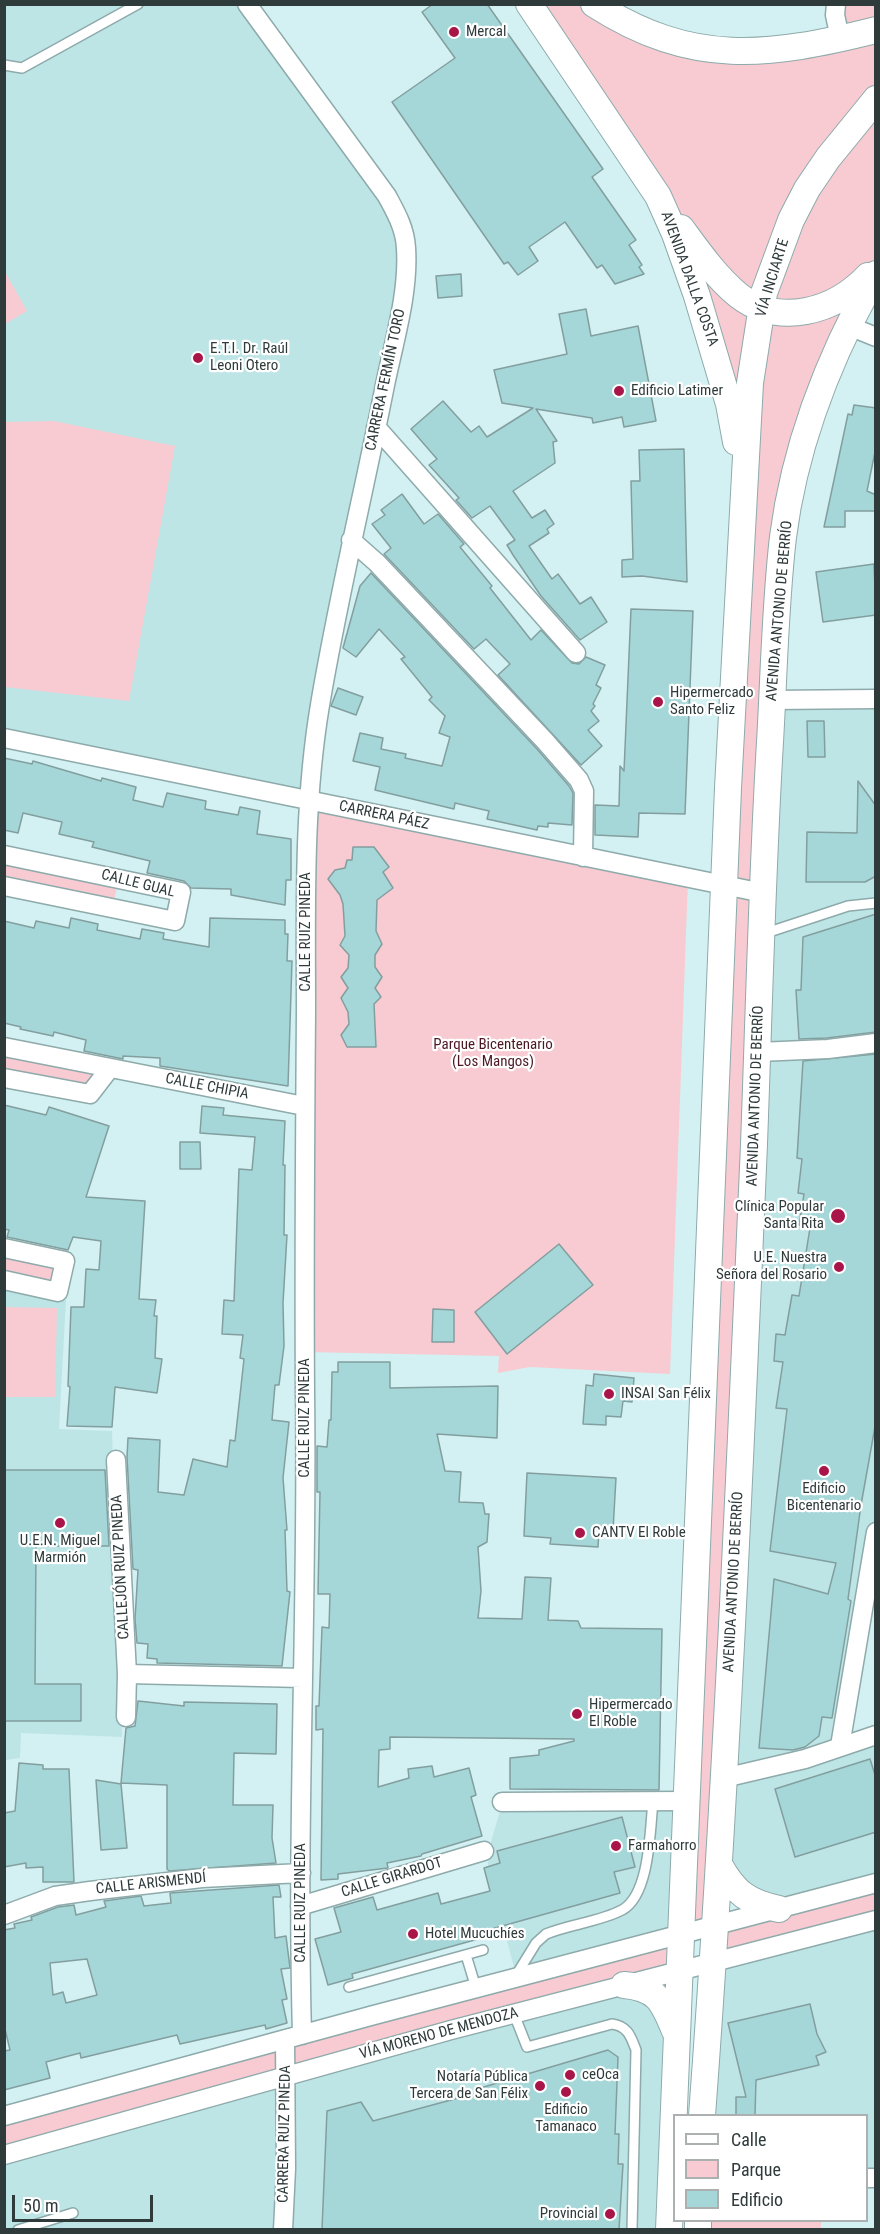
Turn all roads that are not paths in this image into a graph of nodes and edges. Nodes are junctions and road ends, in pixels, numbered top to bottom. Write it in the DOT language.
graph roads {
  1 [pos="138,4"];
  2 [pos="247,4"];
  3 [pos="529,4"];
  4 [pos="594,4"];
  5 [pos="836,4"];
  6 [pos="862,36"];
  7 [pos="4,65"];
  8 [pos="876,99"];
  9 [pos="658,196"];
  10 [pos="876,269"];
  11 [pos="876,274"];
  12 [pos="762,308"];
  13 [pos="849,326"];
  14 [pos="876,337"];
  15 [pos="376,428"];
  16 [pos="743,484"];
  17 [pos="351,540"];
  18 [pos="576,653"];
  19 [pos="876,699"];
  20 [pos="772,700"];
  21 [pos="4,738"];
  22 [pos="309,800"];
  23 [pos="4,855"];
  24 [pos="583,857"];
  25 [pos="724,885"];
  26 [pos="4,886"];
  27 [pos="763,893"];
  28 [pos="876,903"];
  29 [pos="763,934"];
  30 [pos="876,1043"];
  31 [pos="4,1047"];
  32 [pos="758,1052"];
  33 [pos="110,1068"];
  34 [pos="4,1078"];
  35 [pos="304,1106"];
  36 [pos="4,1248"];
  37 [pos="4,1280"];
  38 [pos="116,1460"];
  39 [pos="876,1532"];
  40 [pos="870,1596"];
  41 [pos="127,1674"];
  42 [pos="303,1678"];
  43 [pos="126,1717"];
  44 [pos="876,1735"];
  45 [pos="840,1746"];
  46 [pos="724,1778"];
  47 [pos="653,1801"];
  48 [pos="686,1801"];
  49 [pos="502,1802"];
  50 [pos="484,1851"];
  51 [pos="720,1866"];
  52 [pos="301,1873"];
  53 [pos="876,1882"];
  54 [pos="300,1906"];
  55 [pos="779,1910"];
  56 [pos="4,1915"];
  57 [pos="876,1920"];
  58 [pos="715,1926"];
  59 [pos="680,1935"];
  60 [pos="483,1950"];
  61 [pos="466,1955"];
  62 [pos="713,1963"];
  63 [pos="679,1971"];
  64 [pos="514,1978"];
  65 [pos="624,1986"];
  66 [pos="349,1987"];
  67 [pos="476,1988"];
  68 [pos="514,2014"];
  69 [pos="677,2034"];
  70 [pos="294,2037"];
  71 [pos="286,2075"];
  72 [pos="674,2114"];
  73 [pos="702,2114"];
  74 [pos="4,2116"];
  75 [pos="673,2132"];
  76 [pos="4,2155"];
  77 [pos="73,2213"];
  78 [pos="18,2229"];
  79 [pos="283,2229"];
  80 [pos="632,2229"];
  81 [pos="669,2229"];
  1 -- 7 [label="lane"];
  2 -- 15 [label="street, CARRERA FERMÍN TORO"];
  3 -- 9 [label="street, AVENIDA DALLA COSTA"];
  4 -- 6 [label="street"];
  5 -- 6 [label="street"];
  8 -- 12 [label="street, VÍA INCIARTE"];
  9 -- 12 [label="street"];
  9 -- 16 [label="street, AVENIDA DALLA COSTA"];
  10 -- 12 [label="street"];
  11 -- 13 [label="street, AVENIDA ANTONIO DE BERRÍO"];
  12 -- 16 [label="street, VÍA INCIARTE"];
  13 -- 14 [label="street"];
  13 -- 20 [label="street, AVENIDA ANTONIO DE BERRÍO"];
  15 -- 17 [label="street, CARRERA FERMÍN TORO"];
  15 -- 18 [label="street"];
  16 -- 25 [label="street"];
  17 -- 22 [label="street, CARRERA FERMÍN TORO"];
  17 -- 24 [label="street"];
  19 -- 20 [label="street"];
  20 -- 27 [label="street, AVENIDA ANTONIO DE BERRÍO"];
  21 -- 22 [label="street, CARRERA PÁEZ"];
  22 -- 24 [label="street, CARRERA PÁEZ"];
  22 -- 35 [label="street, CALLE RUIZ PINEDA"];
  23 -- 26 [label="street, CALLE GUAL"];
  24 -- 25 [label="street, CARRERA PÁEZ"];
  25 -- 27 [label="street, CARRERA PÁEZ"];
  25 -- 48 [label="street"];
  27 -- 29 [label="street, AVENIDA ANTONIO DE BERRÍO"];
  28 -- 29 [label="lane"];
  29 -- 32 [label="street, AVENIDA ANTONIO DE BERRÍO"];
  30 -- 32 [label="street"];
  31 -- 33 [label="street, CALLE CHIPIA"];
  32 -- 46 [label="street, AVENIDA ANTONIO DE BERRÍO"];
  33 -- 34 [label="street"];
  33 -- 35 [label="street, CALLE CHIPIA"];
  35 -- 42 [label="street, CALLE RUIZ PINEDA"];
  36 -- 37 [label="street"];
  38 -- 41 [label="street, CALLEJÓN RUIZ PINEDA"];
  39 -- 40 [label="street"];
  40 -- 45 [label="street"];
  41 -- 42 [label="street"];
  41 -- 43 [label="street, CALLEJÓN RUIZ PINEDA"];
  42 -- 52 [label="street, CALLE RUIZ PINEDA"];
  44 -- 45 [label="street"];
  45 -- 46 [label="street"];
  46 -- 51 [label="street, AVENIDA ANTONIO DE BERRÍO"];
  47 -- 48 [label="street"];
  47 -- 49 [label="street"];
  47 -- 64 [label="lane"];
  48 -- 59 [label="street"];
  50 -- 54 [label="street, CALLE GIRARDOT"];
  51 -- 55 [label="street"];
  51 -- 58 [label="street, AVENIDA ANTONIO DE BERRÍO"];
  52 -- 54 [label="street, CALLE RUIZ PINEDA"];
  52 -- 56 [label="street, CALLE ARISMENDÍ"];
  53 -- 55 [label="street"];
  54 -- 70 [label="street, CALLE RUIZ PINEDA"];
  55 -- 58 [label="street"];
  57 -- 62 [label="street, VÍA MORENO DE MENDOZA"];
  58 -- 59 [label="street"];
  58 -- 62 [label="street, AVENIDA ANTONIO DE BERRÍO"];
  59 -- 63 [label="street"];
  59 -- 64 [label="street"];
  60 -- 61 [label="lane"];
  61 -- 66 [label="lane"];
  61 -- 67 [label="lane"];
  62 -- 63 [label="street, VÍA MORENO DE MENDOZA"];
  62 -- 73 [label="street, AVENIDA ANTONIO DE BERRÍO"];
  63 -- 65 [label="street, VÍA MORENO DE MENDOZA"];
  63 -- 69 [label="street"];
  64 -- 67 [label="street"];
  65 -- 68 [label="street, VÍA MORENO DE MENDOZA"];
  65 -- 69 [label="street"];
  67 -- 70 [label="street"];
  68 -- 71 [label="street, VÍA MORENO DE MENDOZA"];
  68 -- 80 [label="lane"];
  69 -- 72 [label="street"];
  70 -- 71 [label="street, CARRERA RUIZ PINEDA"];
  70 -- 74 [label="street"];
  71 -- 76 [label="street, VÍA MORENO DE MENDOZA"];
  71 -- 79 [label="street, CARRERA RUIZ PINEDA"];
  75 -- 81 [label="street"];
  77 -- 78 [label="lane"];
}
